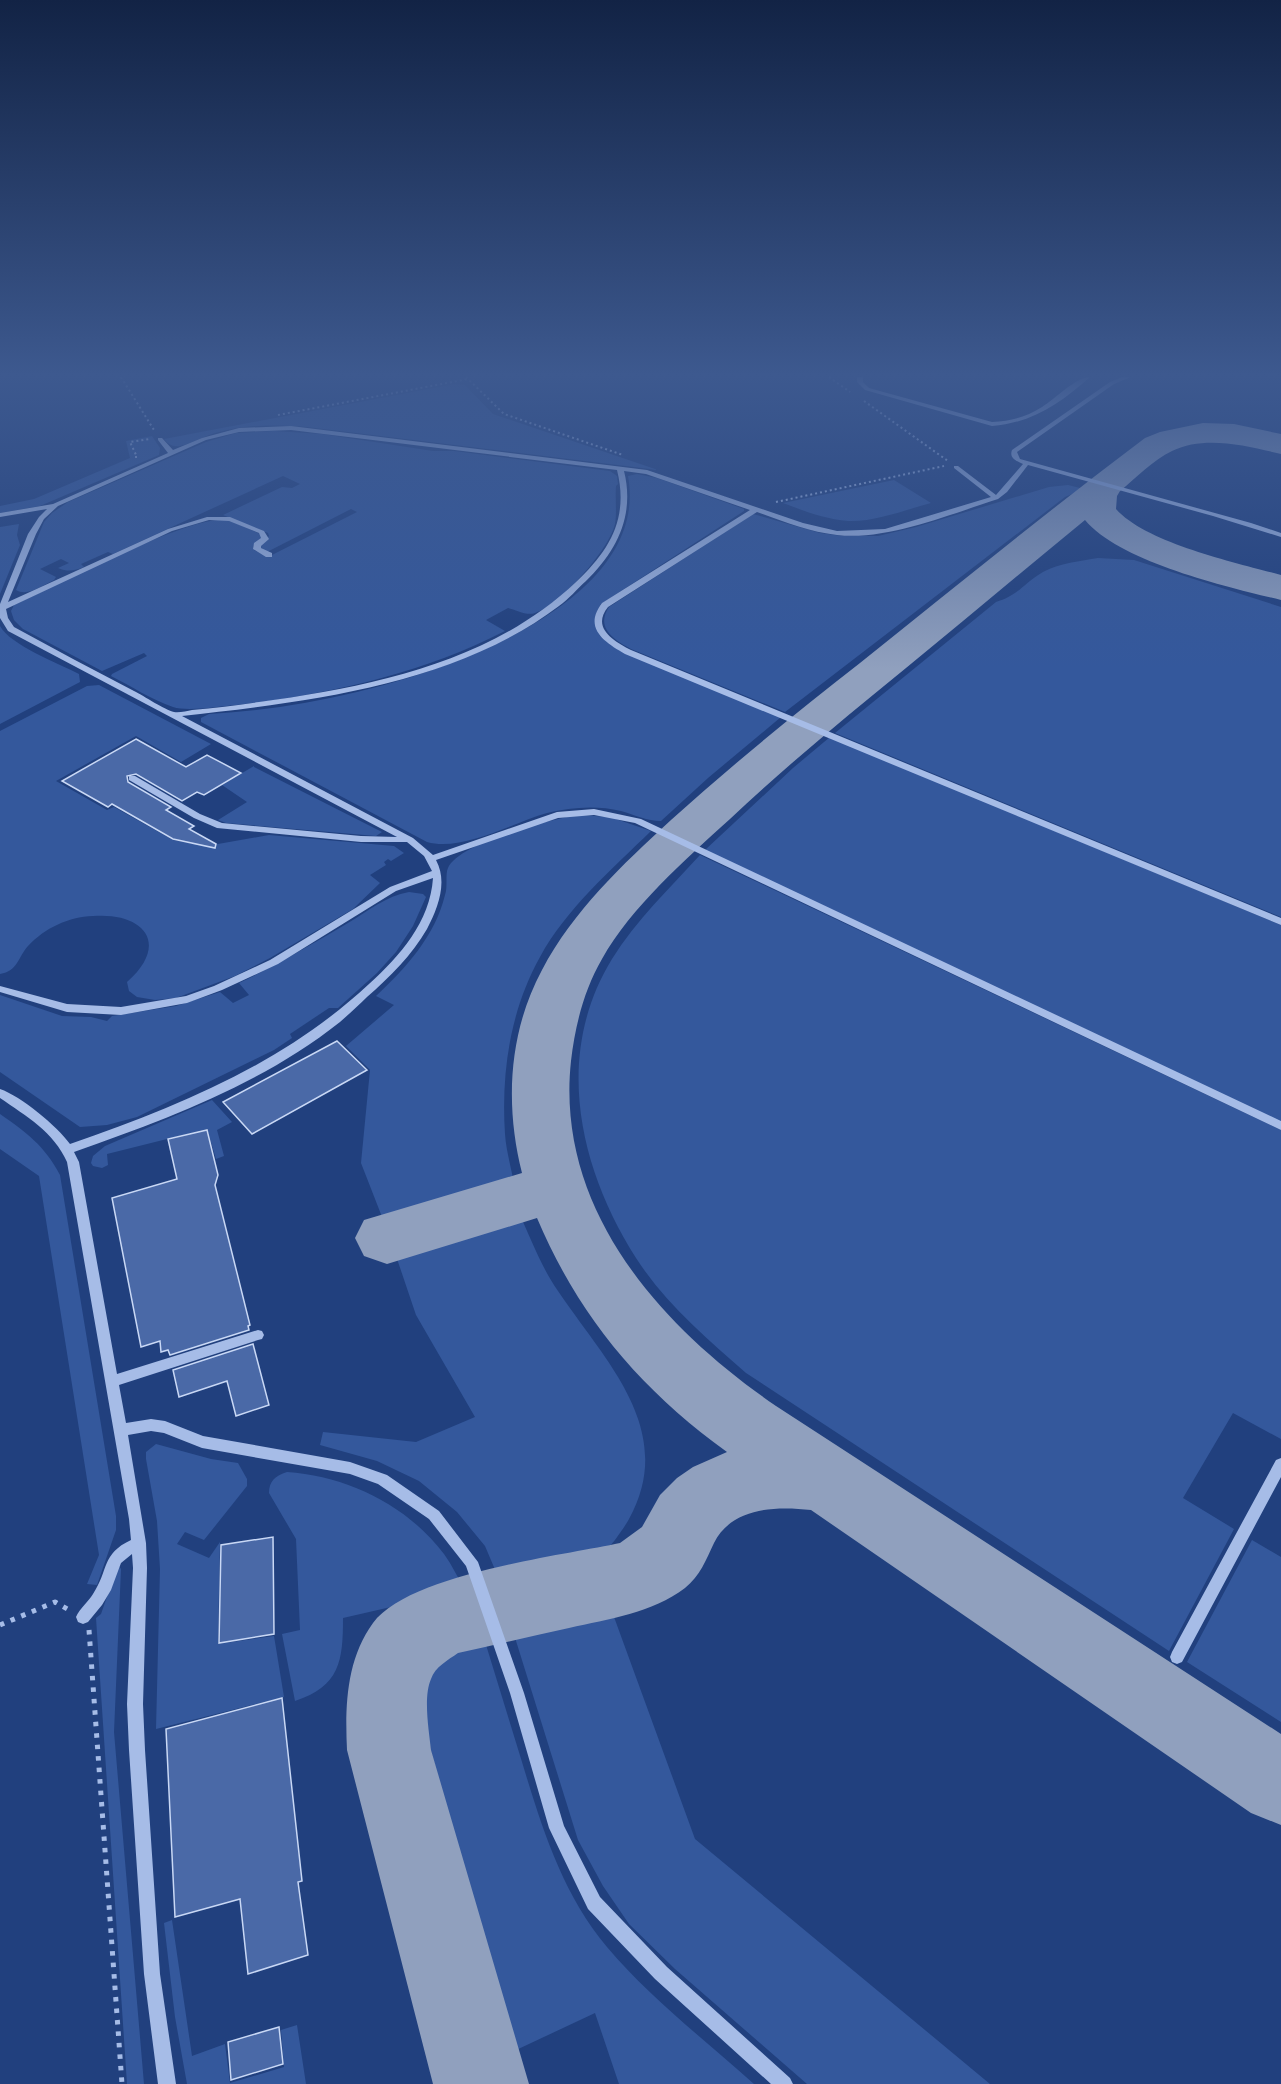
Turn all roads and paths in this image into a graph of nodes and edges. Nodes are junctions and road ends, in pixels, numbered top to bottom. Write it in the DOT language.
graph roads {
  1 [pos="125,474"];
  2 [pos="621,474"];
  3 [pos="649,474"];
  4 [pos="904,474"];
  5 [pos="965,474"];
  6 [pos="1016,474"];
  7 [pos="1066,474"];
  8 [pos="996,498"];
  9 [pos="769,503"];
  10 [pos="56,506"];
  11 [pos="755,510"];
  12 [pos="0,515"];
  13 [pos="1281,535"];
  14 [pos="269,555"];
  15 [pos="2,608"];
  16 [pos="171,715"];
  17 [pos="132,778"];
  18 [pos="410,840"];
  19 [pos="432,858"];
  20 [pos="437,872"];
  21 [pos="1281,922"];
  22 [pos="0,988"];
  23 [pos="0,1093"];
  24 [pos="1281,1126"];
  25 [pos="69,1149"];
  26 [pos="258,1335"];
  27 [pos="113,1381"];
  28 [pos="121,1430"];
  29 [pos="1281,1464"];
  30 [pos="139,1543"];
  31 [pos="83,1617"];
  32 [pos="0,1625"];
  33 [pos="1177,1657"];
  34 [pos="122,2084"];
  35 [pos="167,2084"];
  36 [pos="784,2084"];
  1 -- 10 [label="street"];
  2 -- 16 [label="street"];
  3 -- 11 [label="street"];
  4 -- 9 [label="path"];
  5 -- 8 [label="street"];
  6 -- 8 [label="street"];
  7 -- 13 [label="street"];
  8 -- 11 [label="street"];
  10 -- 12 [label="street"];
  10 -- 15 [label="street"];
  11 -- 21 [label="street"];
  14 -- 15 [label="street"];
  15 -- 16 [label="street"];
  16 -- 18 [label="street"];
  17 -- 18 [label="street"];
  18 -- 19 [label="street"];
  19 -- 20 [label="street"];
  19 -- 24 [label="street"];
  20 -- 22 [label="street"];
  20 -- 25 [label="street"];
  23 -- 25 [label="street"];
  25 -- 27 [label="street"];
  26 -- 27 [label="street"];
  27 -- 28 [label="street"];
  28 -- 30 [label="street"];
  28 -- 36 [label="street"];
  29 -- 33 [label="street"];
  30 -- 31 [label="street"];
  30 -- 35 [label="street"];
  31 -- 32 [label="path"];
  31 -- 34 [label="path"];
}
